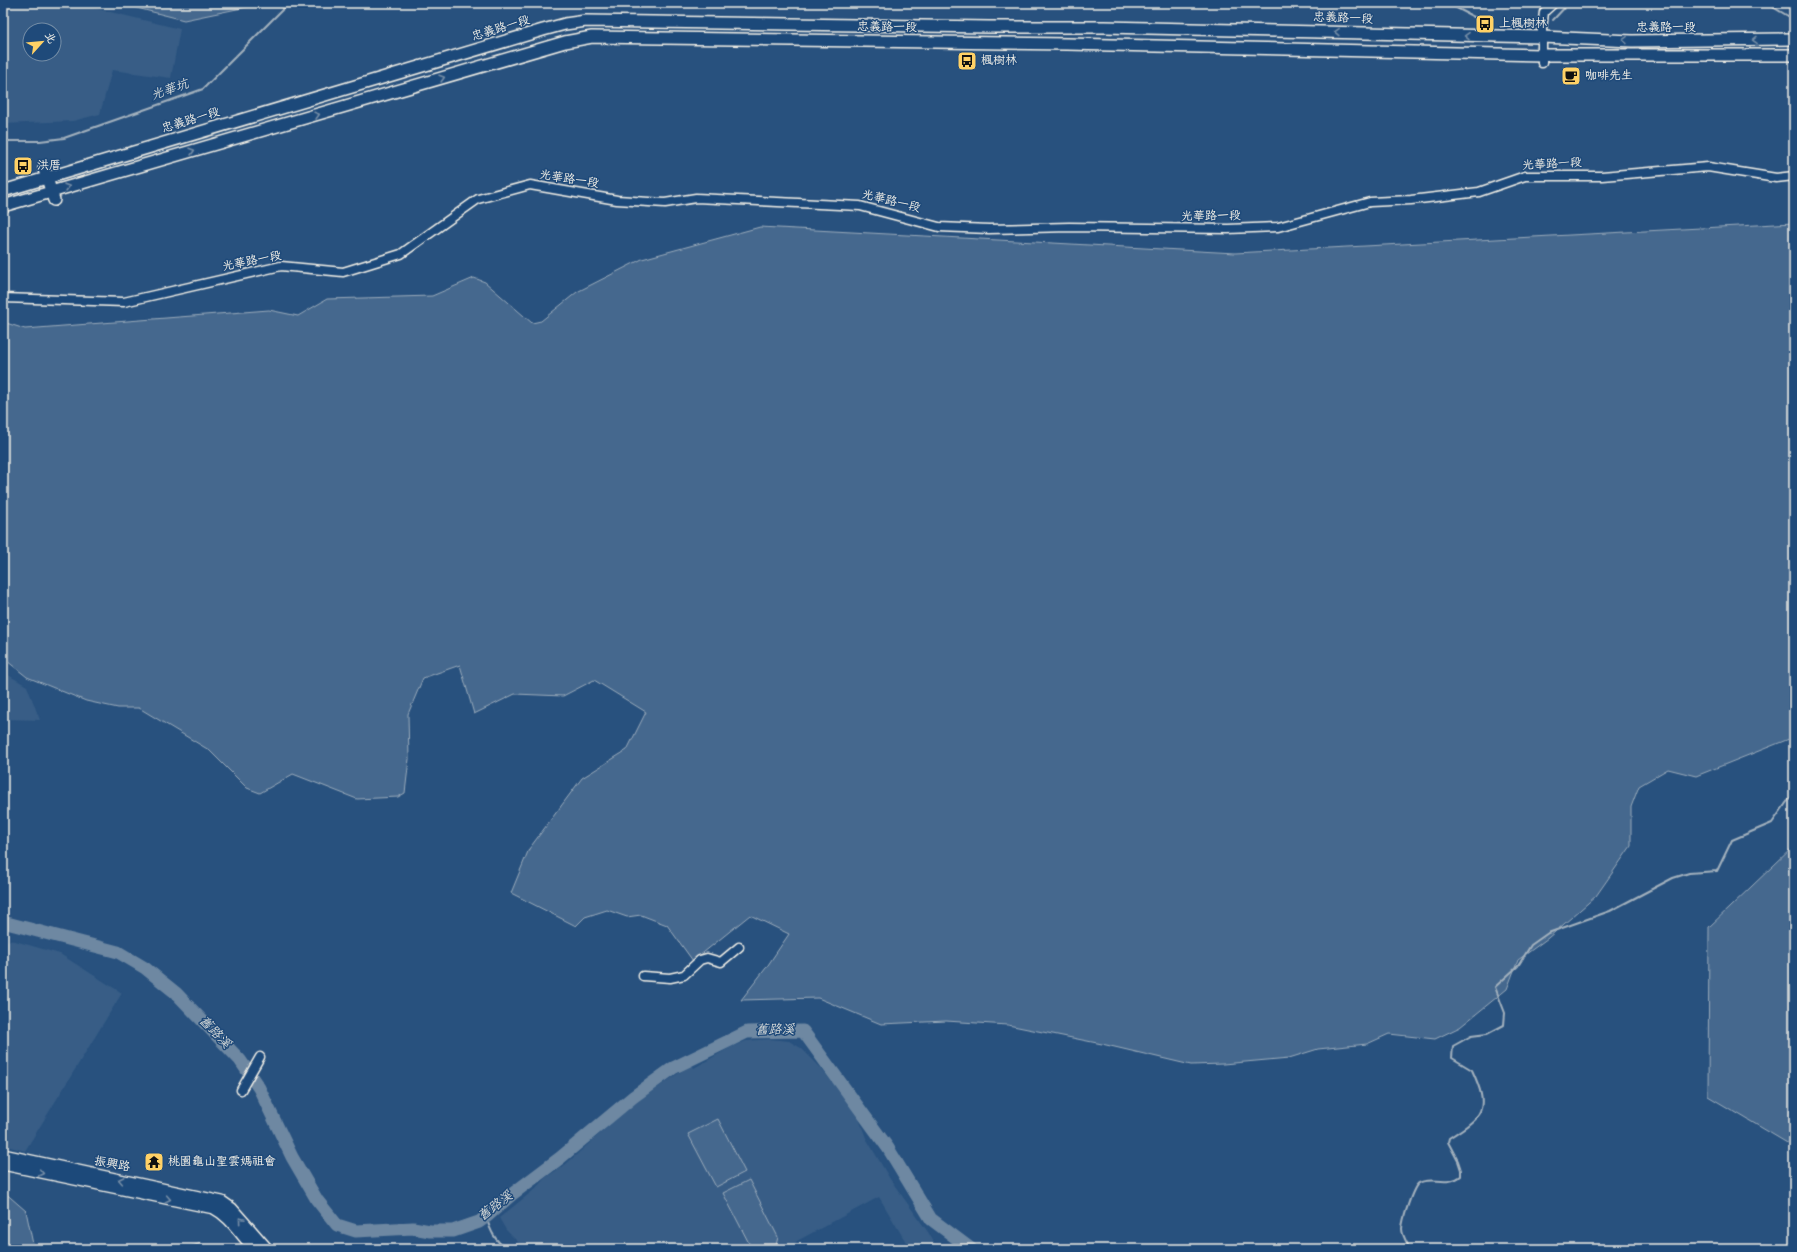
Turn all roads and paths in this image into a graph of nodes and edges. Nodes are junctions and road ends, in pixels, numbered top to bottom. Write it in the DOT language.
graph roads {
  1 [pos="1554,3"];
  2 [pos="989,23"];
  3 [pos="1277,28"];
  4 [pos="1542,37"];
  5 [pos="1794,39"];
  6 [pos="989,46"];
  7 [pos="1276,53"];
  8 [pos="1794,55"];
  9 [pos="1542,59"];
  10 [pos="409,66"];
  11 [pos="416,89"];
  12 [pos="45,173"];
  13 [pos="1794,176"];
  14 [pos="3,190"];
  15 [pos="53,196"];
  16 [pos="3,206"];
  17 [pos="3,298"];
  18 [pos="739,947"];
  19 [pos="643,976"];
  20 [pos="260,1057"];
  21 [pos="241,1090"];
  22 [pos="3,1155"];
  23 [pos="3,1164"];
  24 [pos="255,1249"];
  25 [pos="267,1249"];
  1 -- 4 [label="street"];
  2 -- 3 [label="main road, 忠義路一段"];
  2 -- 6 [label="main road"];
  2 -- 10 [label="main road, 忠義路一段"];
  4 -- 3 [label="main road, 忠義路一段, one-way"];
  3 -- 7 [label="main road"];
  5 -- 4 [label="main road, 忠義路一段, one-way"];
  4 -- 9 [label="street"];
  6 -- 7 [label="main road, 忠義路一段"];
  11 -- 6 [label="main road, 忠義路一段, one-way"];
  7 -- 9 [label="main road, 忠義路一段"];
  8 -- 9 [label="main road, 忠義路一段"];
  10 -- 11 [label="main road"];
  10 -- 12 [label="main road, 忠義路一段"];
  15 -- 11 [label="main road, 忠義路一段, one-way"];
  12 -- 14 [label="main road, 忠義路一段"];
  12 -- 15 [label="main road"];
  13 -- 17 [label="street, 光華路一段"];
  15 -- 16 [label="main road, 忠義路一段"];
  18 -- 19 [label="street"];
  20 -- 21 [label="street"];
  25 -- 22 [label="main road, 振興路, one-way"];
  23 -- 24 [label="main road, 振興路, one-way"];
}
